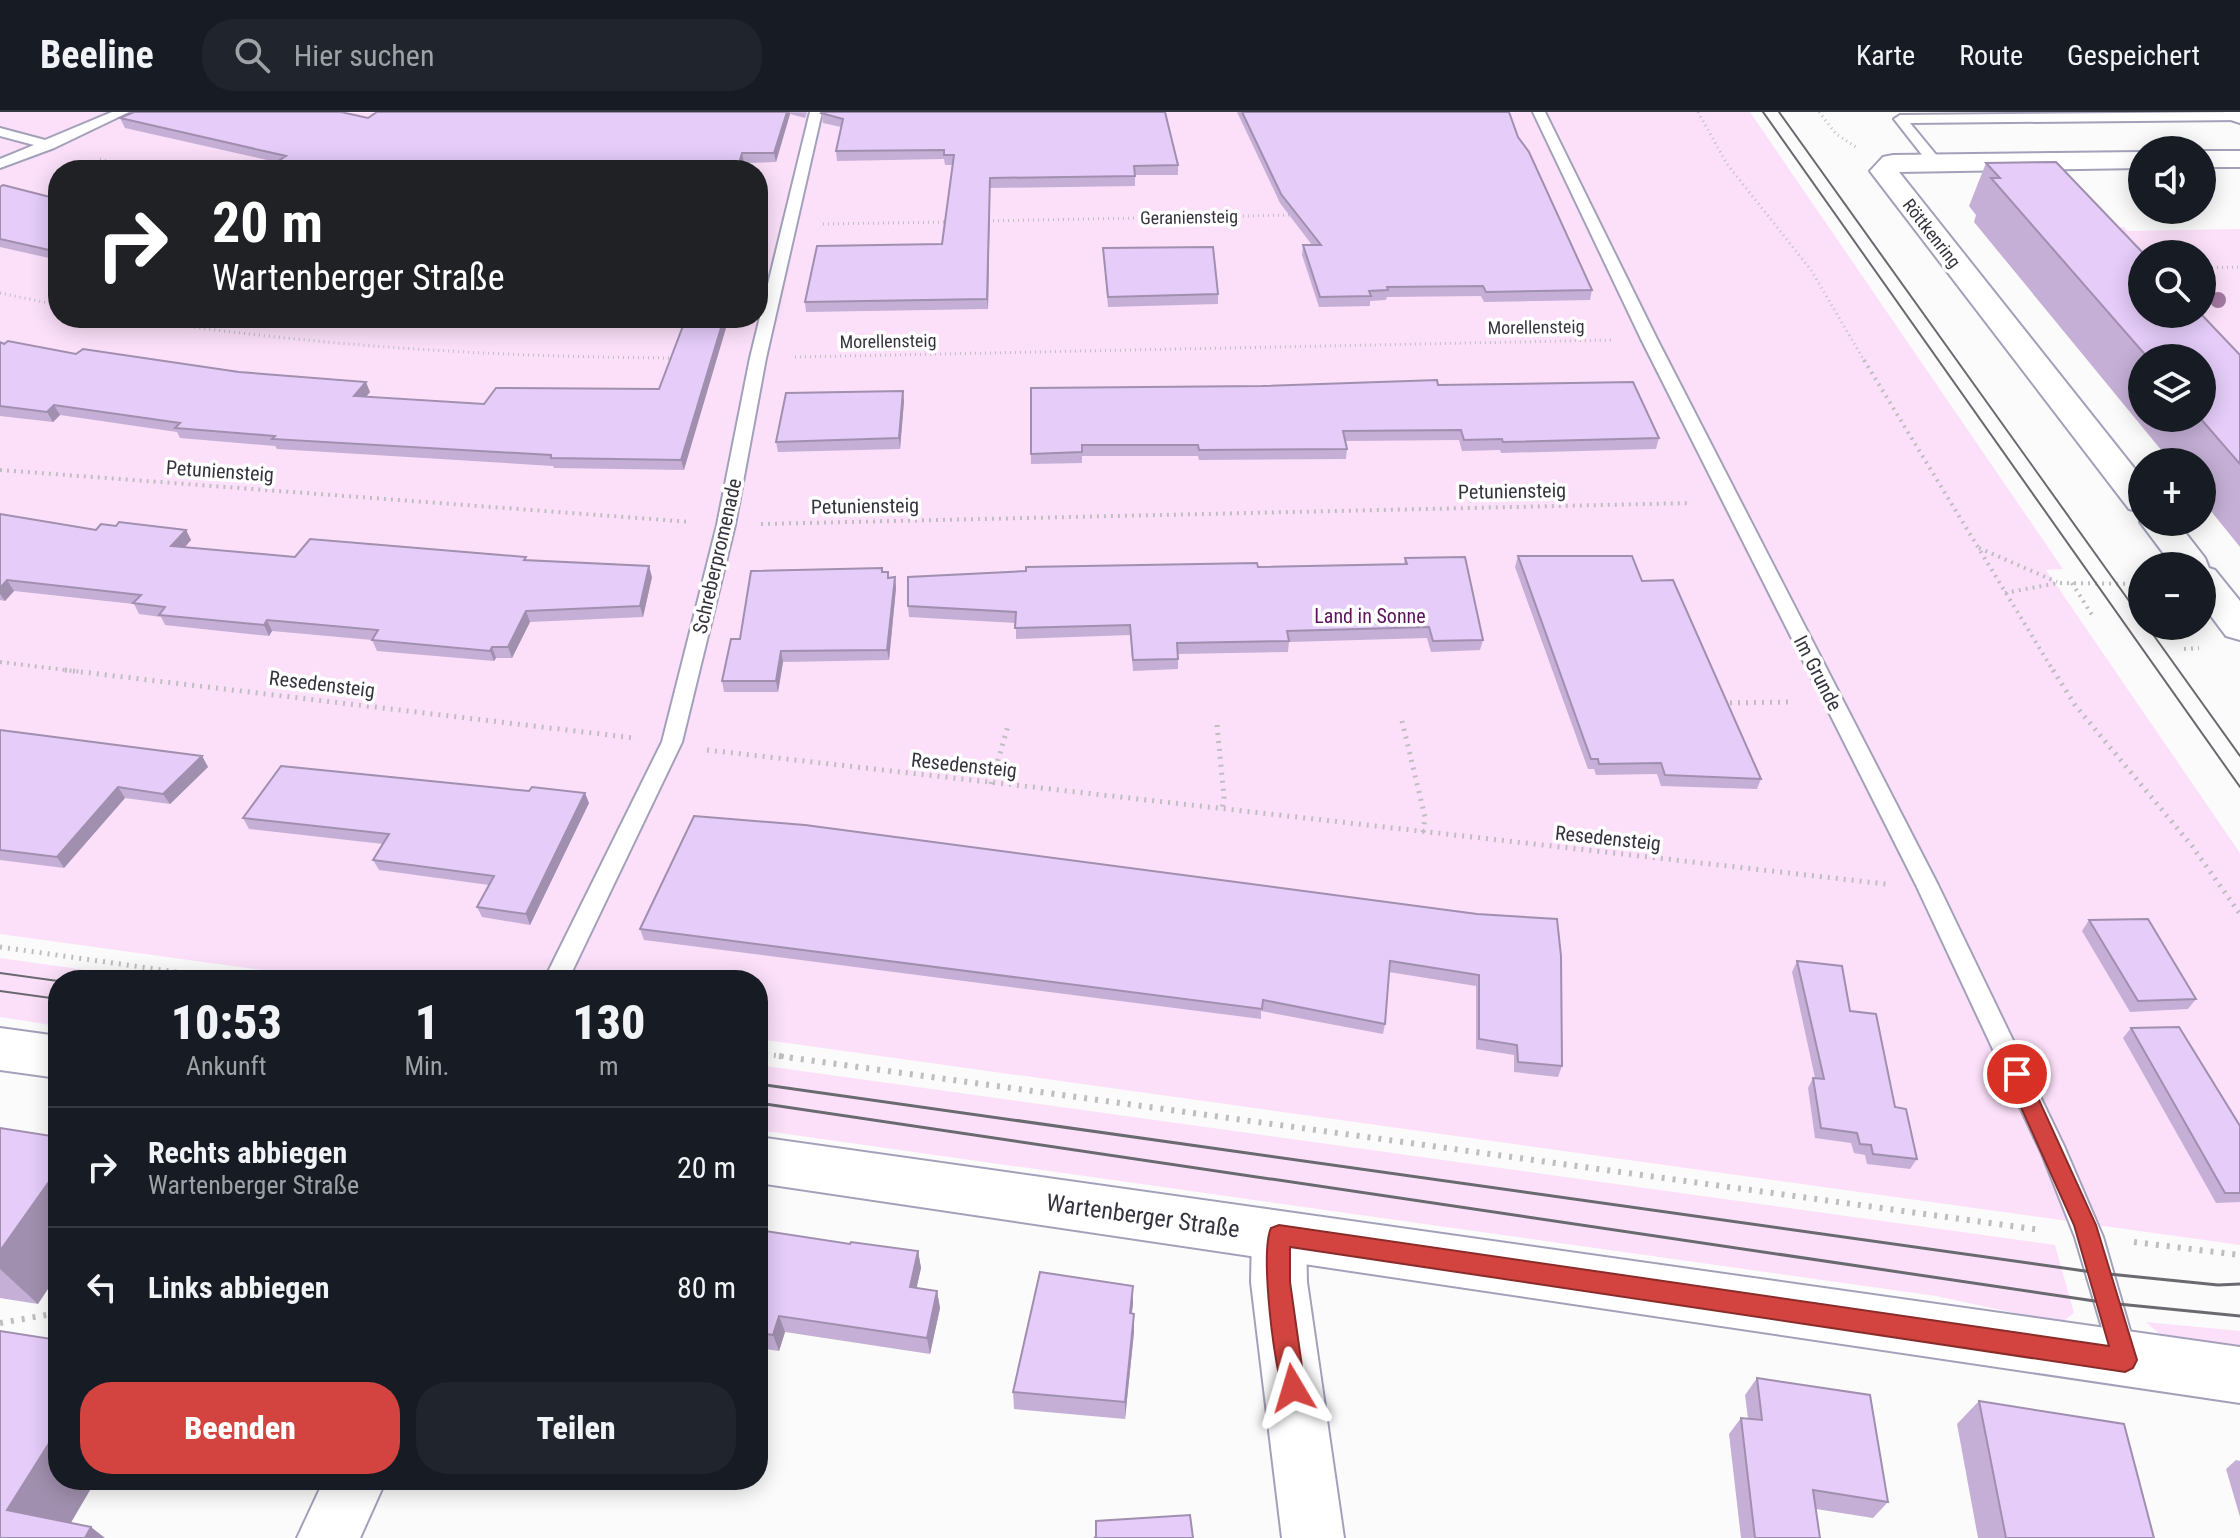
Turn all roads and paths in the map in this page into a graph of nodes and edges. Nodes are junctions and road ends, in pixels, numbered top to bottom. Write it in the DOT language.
graph roads {
  1 [pos="123,112"];
  2 [pos="816,112"];
  3 [pos="1539,112"];
  4 [pos="1698,112"];
  5 [pos="1819,112"];
  6 [pos="2239,114"];
  7 [pos="0,132"];
  8 [pos="49,145"];
  9 [pos="2216,159"];
  10 [pos="2240,159"];
  11 [pos="2128,160"];
  12 [pos="1935,162"];
  13 [pos="0,164"];
  14 [pos="1888,167"];
  15 [pos="1301,215"];
  16 [pos="982,221"];
  17 [pos="950,222"];
  18 [pos="790,225"];
  19 [pos="2240,267"];
  20 [pos="2216,268"];
  21 [pos="0,293"];
  22 [pos="48,303"];
  23 [pos="768,316"];
  24 [pos="185,328"];
  25 [pos="765,328"];
  26 [pos="1649,339"];
  27 [pos="758,358"];
  28 [pos="0,470"];
  29 [pos="2128,483"];
  30 [pos="1732,502"];
  31 [pos="726,525"];
  32 [pos="2169,536"];
  33 [pos="1976,547"];
  34 [pos="2181,552"];
  35 [pos="2058,583"];
  36 [pos="2072,583"];
  37 [pos="2128,584"];
  38 [pos="2005,593"];
  39 [pos="2216,596"];
  40 [pos="2092,615"];
  41 [pos="2240,627"];
  42 [pos="0,662"];
  43 [pos="1833,702"];
  44 [pos="1707,703"];
  45 [pos="1402,721"];
  46 [pos="1217,725"];
  47 [pos="1008,726"];
  48 [pos="672,742"];
  49 [pos="991,784"];
  50 [pos="1222,810"];
  51 [pos="1423,834"];
  52 [pos="1927,885"];
  53 [pos="2240,914"];
  54 [pos="0,947"];
  55 [pos="162,970"];
  56 [pos="561,970"];
  57 [pos="0,1049"];
  58 [pos="768,1054"];
  59 [pos="48,1056"];
  60 [pos="768,1161"];
  61 [pos="1279,1236"];
  62 [pos="2089,1237"];
  63 [pos="2240,1255"];
  64 [pos="48,1315"];
  65 [pos="0,1323"];
  66 [pos="2125,1360"];
  67 [pos="2240,1375"];
  68 [pos="351,1490"];
  69 [pos="328,1538"];
  70 [pos="1313,1538"];
  1 -- 8 [label="lane"];
  2 -- 18 [label="lane, Schreberpromenade"];
  3 -- 26 [label="lane, Im Grunde"];
  4 -- 33 [label="path"];
  5 -- 14 [label="path"];
  6 -- 12 [label="lane"];
  7 -- 8 [label="lane"];
  8 -- 13 [label="lane"];
  9 -- 10 [label="street"];
  11 -- 12 [label="street"];
  12 -- 14 [label="street"];
  14 -- 29 [label="street, Röttkenring"];
  15 -- 16 [label="path, Geraniensteig"];
  17 -- 18 [label="path"];
  18 -- 23 [label="lane, Schreberpromenade"];
  19 -- 20 [label="path"];
  21 -- 22 [label="path"];
  24 -- 27 [label="path, Morellensteig"];
  25 -- 27 [label="lane, Schreberpromenade"];
  26 -- 27 [label="path, Morellensteig"];
  26 -- 30 [label="lane, Im Grunde"];
  27 -- 31 [label="lane, Schreberpromenade"];
  28 -- 31 [label="path, Petuniensteig"];
  30 -- 31 [label="path, Petuniensteig"];
  30 -- 43 [label="lane, Im Grunde"];
  31 -- 48 [label="lane, Schreberpromenade"];
  32 -- 34 [label="street"];
  33 -- 35 [label="path"];
  33 -- 38 [label="path"];
  35 -- 36 [label="path"];
  35 -- 38 [label="path"];
  36 -- 37 [label="path"];
  36 -- 40 [label="path"];
  38 -- 53 [label="path"];
  39 -- 41 [label="street"];
  42 -- 48 [label="path, Resedensteig"];
  43 -- 44 [label="path"];
  43 -- 52 [label="lane, Im Grunde"];
  45 -- 51 [label="path"];
  46 -- 50 [label="path"];
  47 -- 49 [label="path"];
  48 -- 49 [label="path, Resedensteig"];
  48 -- 56 [label="lane, Schreberpromenade"];
  49 -- 50 [label="path, Resedensteig"];
  50 -- 51 [label="path, Resedensteig"];
  51 -- 52 [label="path, Resedensteig"];
  52 -- 62 [label="lane, Im Grunde"];
  54 -- 55 [label="path"];
  57 -- 59 [label="street"];
  58 -- 62 [label="path"];
  60 -- 61 [label="street, Wartenberger Straße"];
  61 -- 66 [label="street, Wartenberger Straße"];
  61 -- 70 [label="street"];
  62 -- 63 [label="path"];
  62 -- 66 [label="lane, Im Grunde"];
  64 -- 65 [label="path"];
  66 -- 67 [label="street, Wartenberger Straße"];
  68 -- 69 [label="street"];
}
